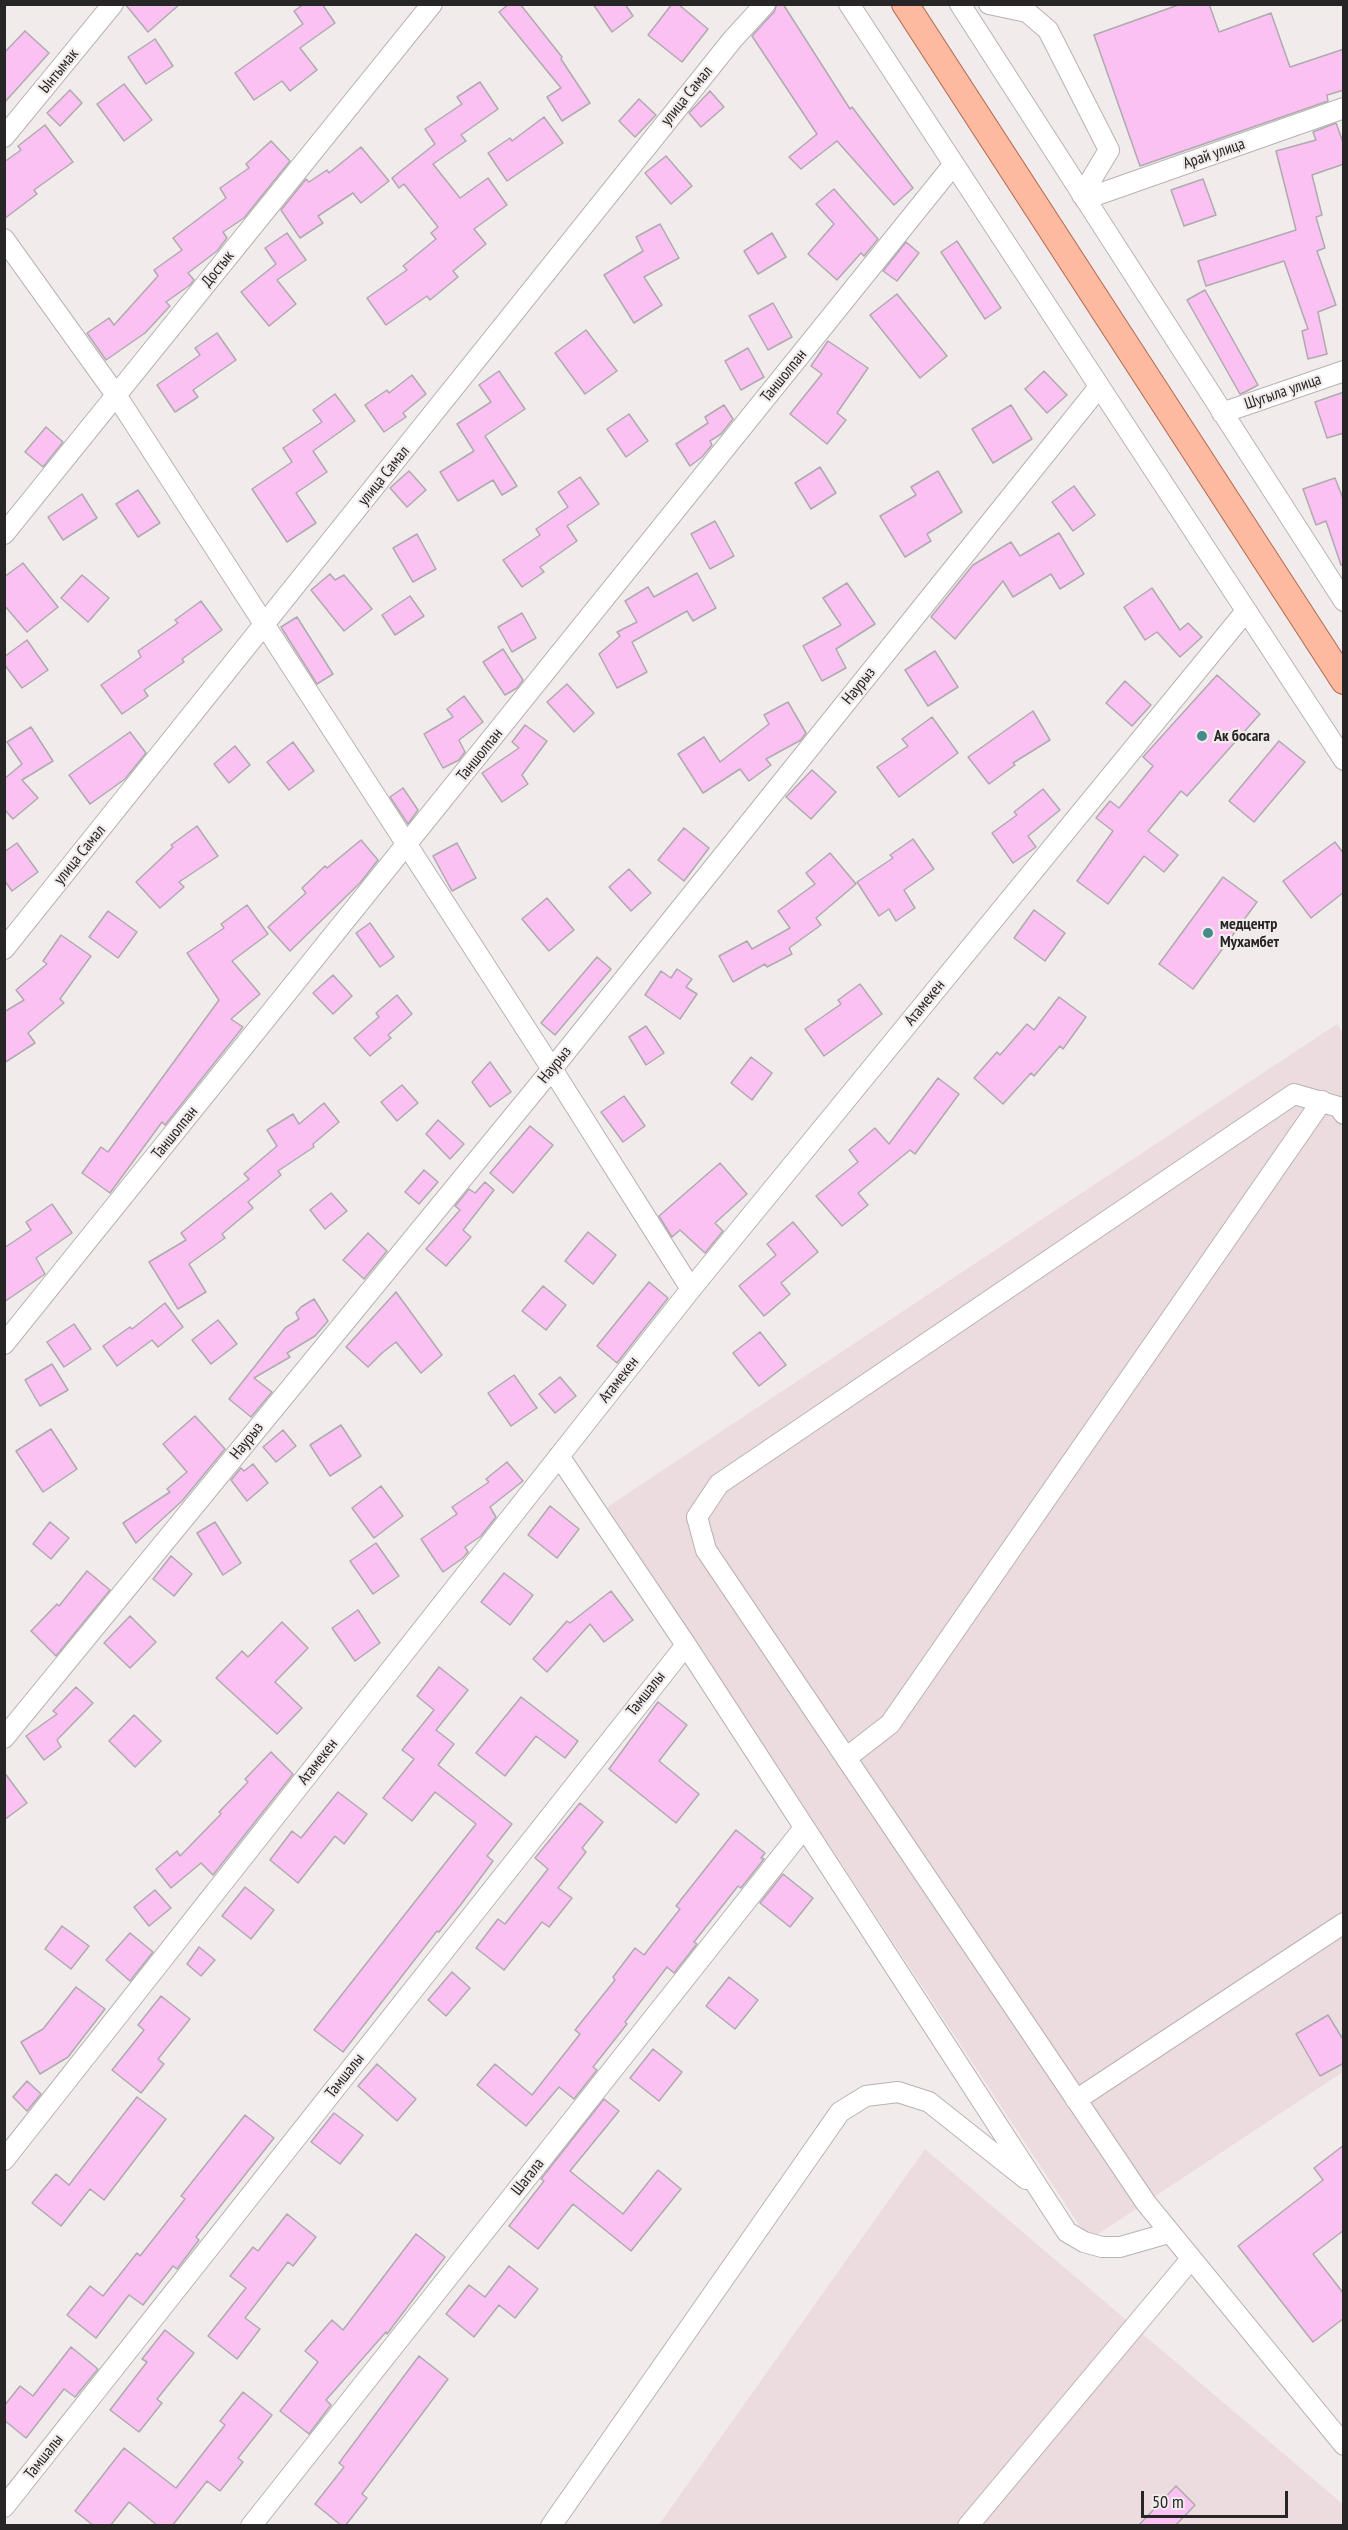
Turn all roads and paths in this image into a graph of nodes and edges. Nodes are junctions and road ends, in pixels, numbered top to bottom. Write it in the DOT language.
graph roads {
  1 [pos="113,4"];
  2 [pos="432,4"];
  3 [pos="765,4"];
  4 [pos="849,4"];
  5 [pos="905,4"];
  6 [pos="960,4"];
  7 [pos="989,4"];
  8 [pos="1344,108"];
  9 [pos="4,137"];
  10 [pos="954,164"];
  11 [pos="1084,197"];
  12 [pos="4,239"];
  13 [pos="1344,371"];
  14 [pos="1099,387"];
  15 [pos="116,395"];
  16 [pos="1222,413"];
  17 [pos="4,534"];
  18 [pos="1344,602"];
  19 [pos="1246,611"];
  20 [pos="264,626"];
  21 [pos="1344,681"];
  22 [pos="1344,760"];
  23 [pos="407,845"];
  24 [pos="4,948"];
  25 [pos="552,1069"];
  26 [pos="1322,1101"];
  27 [pos="1344,1114"];
  28 [pos="691,1289"];
  29 [pos="4,1344"];
  30 [pos="559,1456"];
  31 [pos="686,1645"];
  32 [pos="4,1738"];
  33 [pos="846,1758"];
  34 [pos="804,1828"];
  35 [pos="1344,1923"];
  36 [pos="1076,2100"];
  37 [pos="4,2160"];
  38 [pos="1040,2190"];
  39 [pos="1169,2233"];
  40 [pos="1191,2259"];
  41 [pos="1344,2445"];
  42 [pos="4,2507"];
  43 [pos="251,2526"];
  44 [pos="551,2526"];
  45 [pos="968,2526"];
  1 -- 9 [label="street, Ынтымак"];
  2 -- 15 [label="street, Достык"];
  3 -- 20 [label="street, улица Самал"];
  4 -- 10 [label="street"];
  5 -- 21 [label="main road"];
  6 -- 11 [label="street"];
  7 -- 11 [label="street"];
  8 -- 11 [label="street, Арай улица"];
  10 -- 14 [label="street"];
  10 -- 23 [label="street, Таншолпан"];
  11 -- 16 [label="street"];
  12 -- 15 [label="street"];
  13 -- 16 [label="street, Шугыла улица"];
  14 -- 19 [label="street"];
  14 -- 25 [label="street, Наурыз"];
  15 -- 17 [label="street, Достык"];
  15 -- 20 [label="street"];
  16 -- 18 [label="street"];
  19 -- 22 [label="street"];
  19 -- 28 [label="street, Атамекен"];
  20 -- 23 [label="street"];
  20 -- 24 [label="street, улица Самал"];
  23 -- 25 [label="street"];
  23 -- 29 [label="street, Таншолпан"];
  25 -- 28 [label="street"];
  25 -- 32 [label="street, Наурыз"];
  26 -- 27 [label="street"];
  26 -- 33 [label="street"];
  26 -- 33 [label="street"];
  28 -- 30 [label="street, Атамекен"];
  30 -- 31 [label="street"];
  30 -- 37 [label="street, Атамекен"];
  31 -- 34 [label="street"];
  31 -- 42 [label="street, Тамшалы"];
  33 -- 36 [label="street"];
  34 -- 38 [label="street"];
  34 -- 43 [label="street, Шагала"];
  35 -- 36 [label="street"];
  36 -- 39 [label="street"];
  38 -- 39 [label="street"];
  38 -- 44 [label="street"];
  39 -- 40 [label="street"];
  40 -- 41 [label="street"];
  40 -- 45 [label="street"];
}
